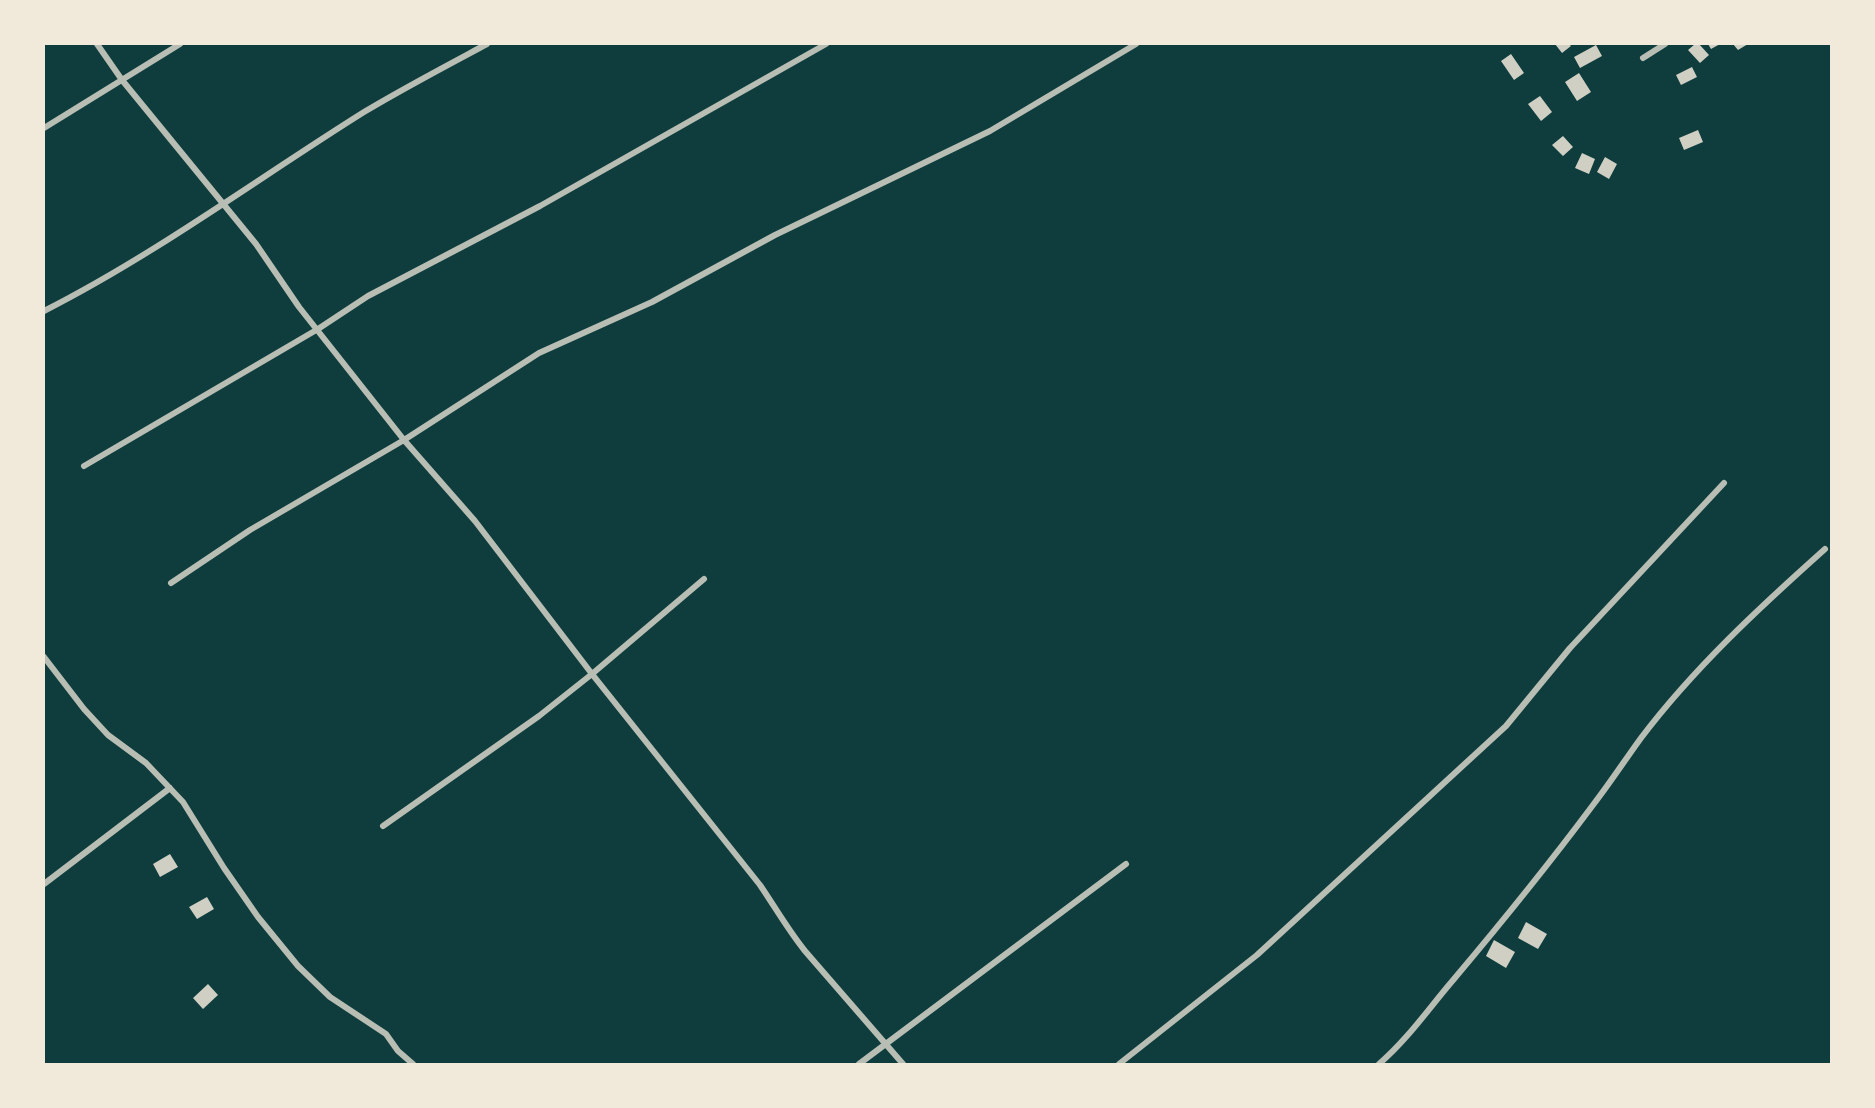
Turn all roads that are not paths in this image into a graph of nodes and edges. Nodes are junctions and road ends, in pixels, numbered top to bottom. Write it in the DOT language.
graph roads {
  1 [pos="97,44"];
  2 [pos="180,44"];
  3 [pos="487,44"];
  4 [pos="826,44"];
  5 [pos="1136,44"];
  6 [pos="1665,44"];
  7 [pos="1643,58"];
  8 [pos="122,80"];
  9 [pos="44,128"];
  10 [pos="224,204"];
  11 [pos="44,311"];
  12 [pos="318,329"];
  13 [pos="404,440"];
  14 [pos="84,466"];
  15 [pos="1724,483"];
  16 [pos="1824,549"];
  17 [pos="705,579"];
  18 [pos="171,583"];
  19 [pos="44,657"];
  20 [pos="592,674"];
  21 [pos="170,788"];
  22 [pos="383,826"];
  23 [pos="1126,864"];
  24 [pos="44,884"];
  25 [pos="886,1045"];
  26 [pos="413,1065"];
  27 [pos="859,1065"];
  28 [pos="903,1065"];
  29 [pos="1119,1065"];
  30 [pos="1379,1065"];
  1 -- 8 [label="street"];
  2 -- 8 [label="street"];
  3 -- 10 [label="street"];
  4 -- 12 [label="street"];
  5 -- 13 [label="street"];
  6 -- 7 [label="street"];
  8 -- 9 [label="street"];
  8 -- 10 [label="street"];
  10 -- 11 [label="street"];
  10 -- 12 [label="street"];
  12 -- 13 [label="street"];
  12 -- 14 [label="street"];
  13 -- 18 [label="street"];
  13 -- 20 [label="street"];
  15 -- 29 [label="street"];
  16 -- 30 [label="street"];
  17 -- 20 [label="street"];
  19 -- 21 [label="street"];
  20 -- 22 [label="street"];
  20 -- 25 [label="street"];
  21 -- 24 [label="street"];
  21 -- 26 [label="street"];
  23 -- 25 [label="street"];
  25 -- 27 [label="street"];
  25 -- 28 [label="street"];
}
